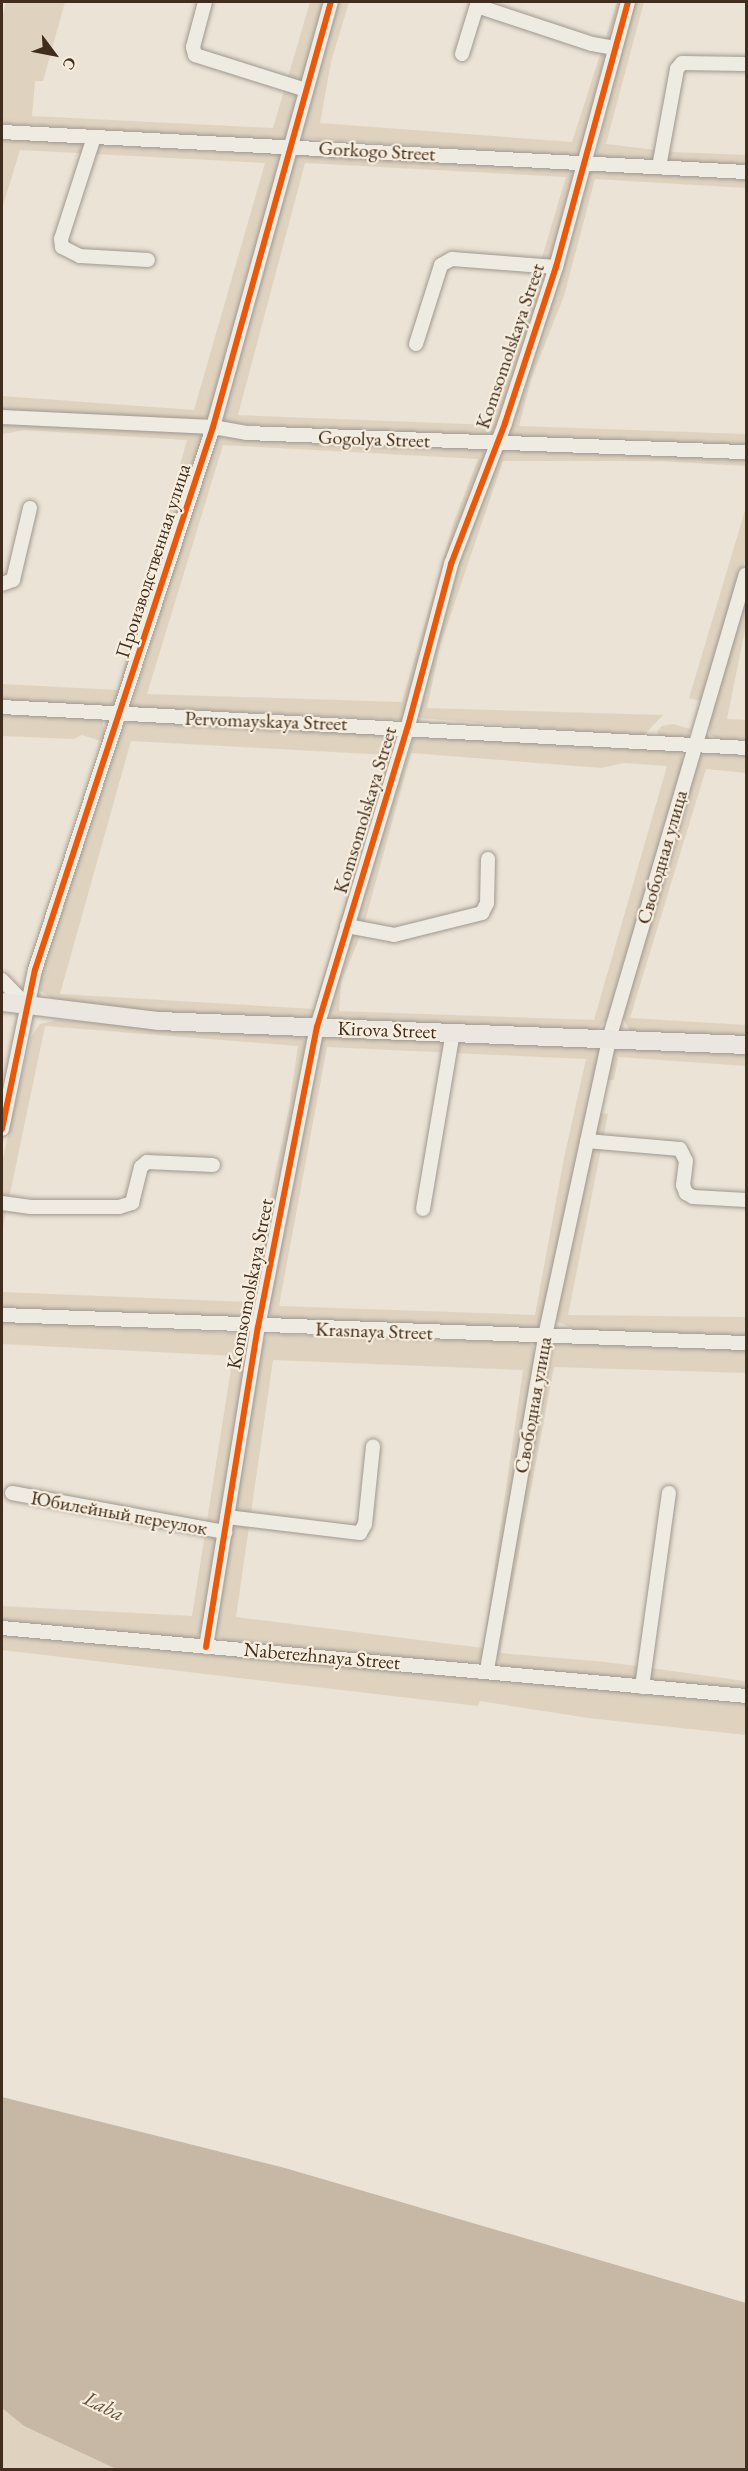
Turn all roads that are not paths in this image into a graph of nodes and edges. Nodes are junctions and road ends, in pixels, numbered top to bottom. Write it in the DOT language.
graph roads {
  1 [pos="206,2"];
  2 [pos="331,2"];
  3 [pos="628,2"];
  4 [pos="478,4"];
  5 [pos="615,48"];
  6 [pos="462,54"];
  7 [pos="747,64"];
  8 [pos="306,90"];
  9 [pos="2,132"];
  10 [pos="94,137"];
  11 [pos="291,146"];
  12 [pos="583,164"];
  13 [pos="659,167"];
  14 [pos="747,172"];
  15 [pos="148,260"];
  16 [pos="556,267"];
  17 [pos="416,344"];
  18 [pos="2,417"];
  19 [pos="213,427"];
  20 [pos="495,444"];
  21 [pos="747,452"];
  22 [pos="30,508"];
  23 [pos="747,575"];
  24 [pos="2,584"];
  25 [pos="2,707"];
  26 [pos="121,716"];
  27 [pos="408,726"];
  28 [pos="695,744"];
  29 [pos="747,748"];
  30 [pos="488,859"];
  31 [pos="347,926"];
  32 [pos="2,980"];
  33 [pos="2,1002"];
  34 [pos="28,1007"];
  35 [pos="317,1027"];
  36 [pos="453,1032"];
  37 [pos="609,1039"];
  38 [pos="747,1046"];
  39 [pos="2,1129"];
  40 [pos="587,1141"];
  41 [pos="213,1165"];
  42 [pos="747,1200"];
  43 [pos="2,1203"];
  44 [pos="423,1209"];
  45 [pos="2,1315"];
  46 [pos="258,1327"];
  47 [pos="545,1336"];
  48 [pos="747,1343"];
  49 [pos="373,1446"];
  50 [pos="12,1493"];
  51 [pos="669,1493"];
  52 [pos="227,1517"];
  53 [pos="225,1532"];
  54 [pos="2,1628"];
  55 [pos="206,1647"];
  56 [pos="487,1670"];
  57 [pos="642,1687"];
  58 [pos="747,1696"];
  1 -- 8 [label="street"];
  2 -- 8 [label="street, Производственная улица"];
  3 -- 5 [label="street, Komsomolskaya Street"];
  4 -- 5 [label="street"];
  4 -- 6 [label="street"];
  5 -- 12 [label="street, Komsomolskaya Street"];
  7 -- 13 [label="street"];
  8 -- 11 [label="street, Производственная улица"];
  9 -- 10 [label="street, Gorkogo Street"];
  10 -- 11 [label="street, Gorkogo Street"];
  10 -- 15 [label="street"];
  11 -- 12 [label="street, Gorkogo Street"];
  11 -- 19 [label="street, Производственная улица"];
  12 -- 13 [label="street, Gorkogo Street"];
  12 -- 16 [label="street, Komsomolskaya Street"];
  13 -- 14 [label="street, Gorkogo Street"];
  16 -- 17 [label="street, Komsomolskaya Street"];
  16 -- 20 [label="street, Komsomolskaya Street"];
  18 -- 19 [label="street, Gogolya Street"];
  19 -- 20 [label="street, Gogolya Street"];
  19 -- 26 [label="street, Производственная улица"];
  20 -- 21 [label="street, Gogolya Street"];
  20 -- 27 [label="street, Komsomolskaya Street"];
  22 -- 24 [label="street"];
  23 -- 28 [label="street, Свободная улица"];
  25 -- 26 [label="street, Pervomayskaya Street"];
  26 -- 27 [label="street, Pervomayskaya Street"];
  26 -- 34 [label="street, Производственная улица"];
  27 -- 28 [label="street, Pervomayskaya Street"];
  27 -- 31 [label="street, Komsomolskaya Street"];
  28 -- 29 [label="street, Pervomayskaya Street"];
  28 -- 37 [label="street, Свободная улица"];
  30 -- 31 [label="street"];
  31 -- 35 [label="street, Komsomolskaya Street"];
  32 -- 34 [label="street"];
  33 -- 34 [label="main road, Kirova Street"];
  34 -- 35 [label="main road, Kirova Street"];
  34 -- 39 [label="street, Производственная улица"];
  35 -- 36 [label="main road, Kirova Street"];
  35 -- 46 [label="street, Komsomolskaya Street"];
  36 -- 37 [label="main road, Kirova Street"];
  36 -- 44 [label="street"];
  37 -- 38 [label="main road, Kirova Street"];
  37 -- 40 [label="street, Свободная улица"];
  40 -- 42 [label="street"];
  40 -- 47 [label="street, Свободная улица"];
  41 -- 43 [label="street"];
  45 -- 46 [label="street, Krasnaya Street"];
  46 -- 47 [label="street, Krasnaya Street"];
  46 -- 52 [label="street, Komsomolskaya Street"];
  47 -- 48 [label="street, Krasnaya Street"];
  47 -- 56 [label="street, Свободная улица"];
  49 -- 52 [label="street"];
  50 -- 53 [label="street, Юбилейный переулок"];
  51 -- 57 [label="street"];
  52 -- 53 [label="street, Komsomolskaya Street"];
  53 -- 55 [label="street, Komsomolskaya Street"];
  54 -- 55 [label="street, Naberezhnaya Street"];
  55 -- 56 [label="street, Naberezhnaya Street"];
  56 -- 57 [label="street, Naberezhnaya Street"];
  57 -- 58 [label="street, Naberezhnaya Street"];
}
